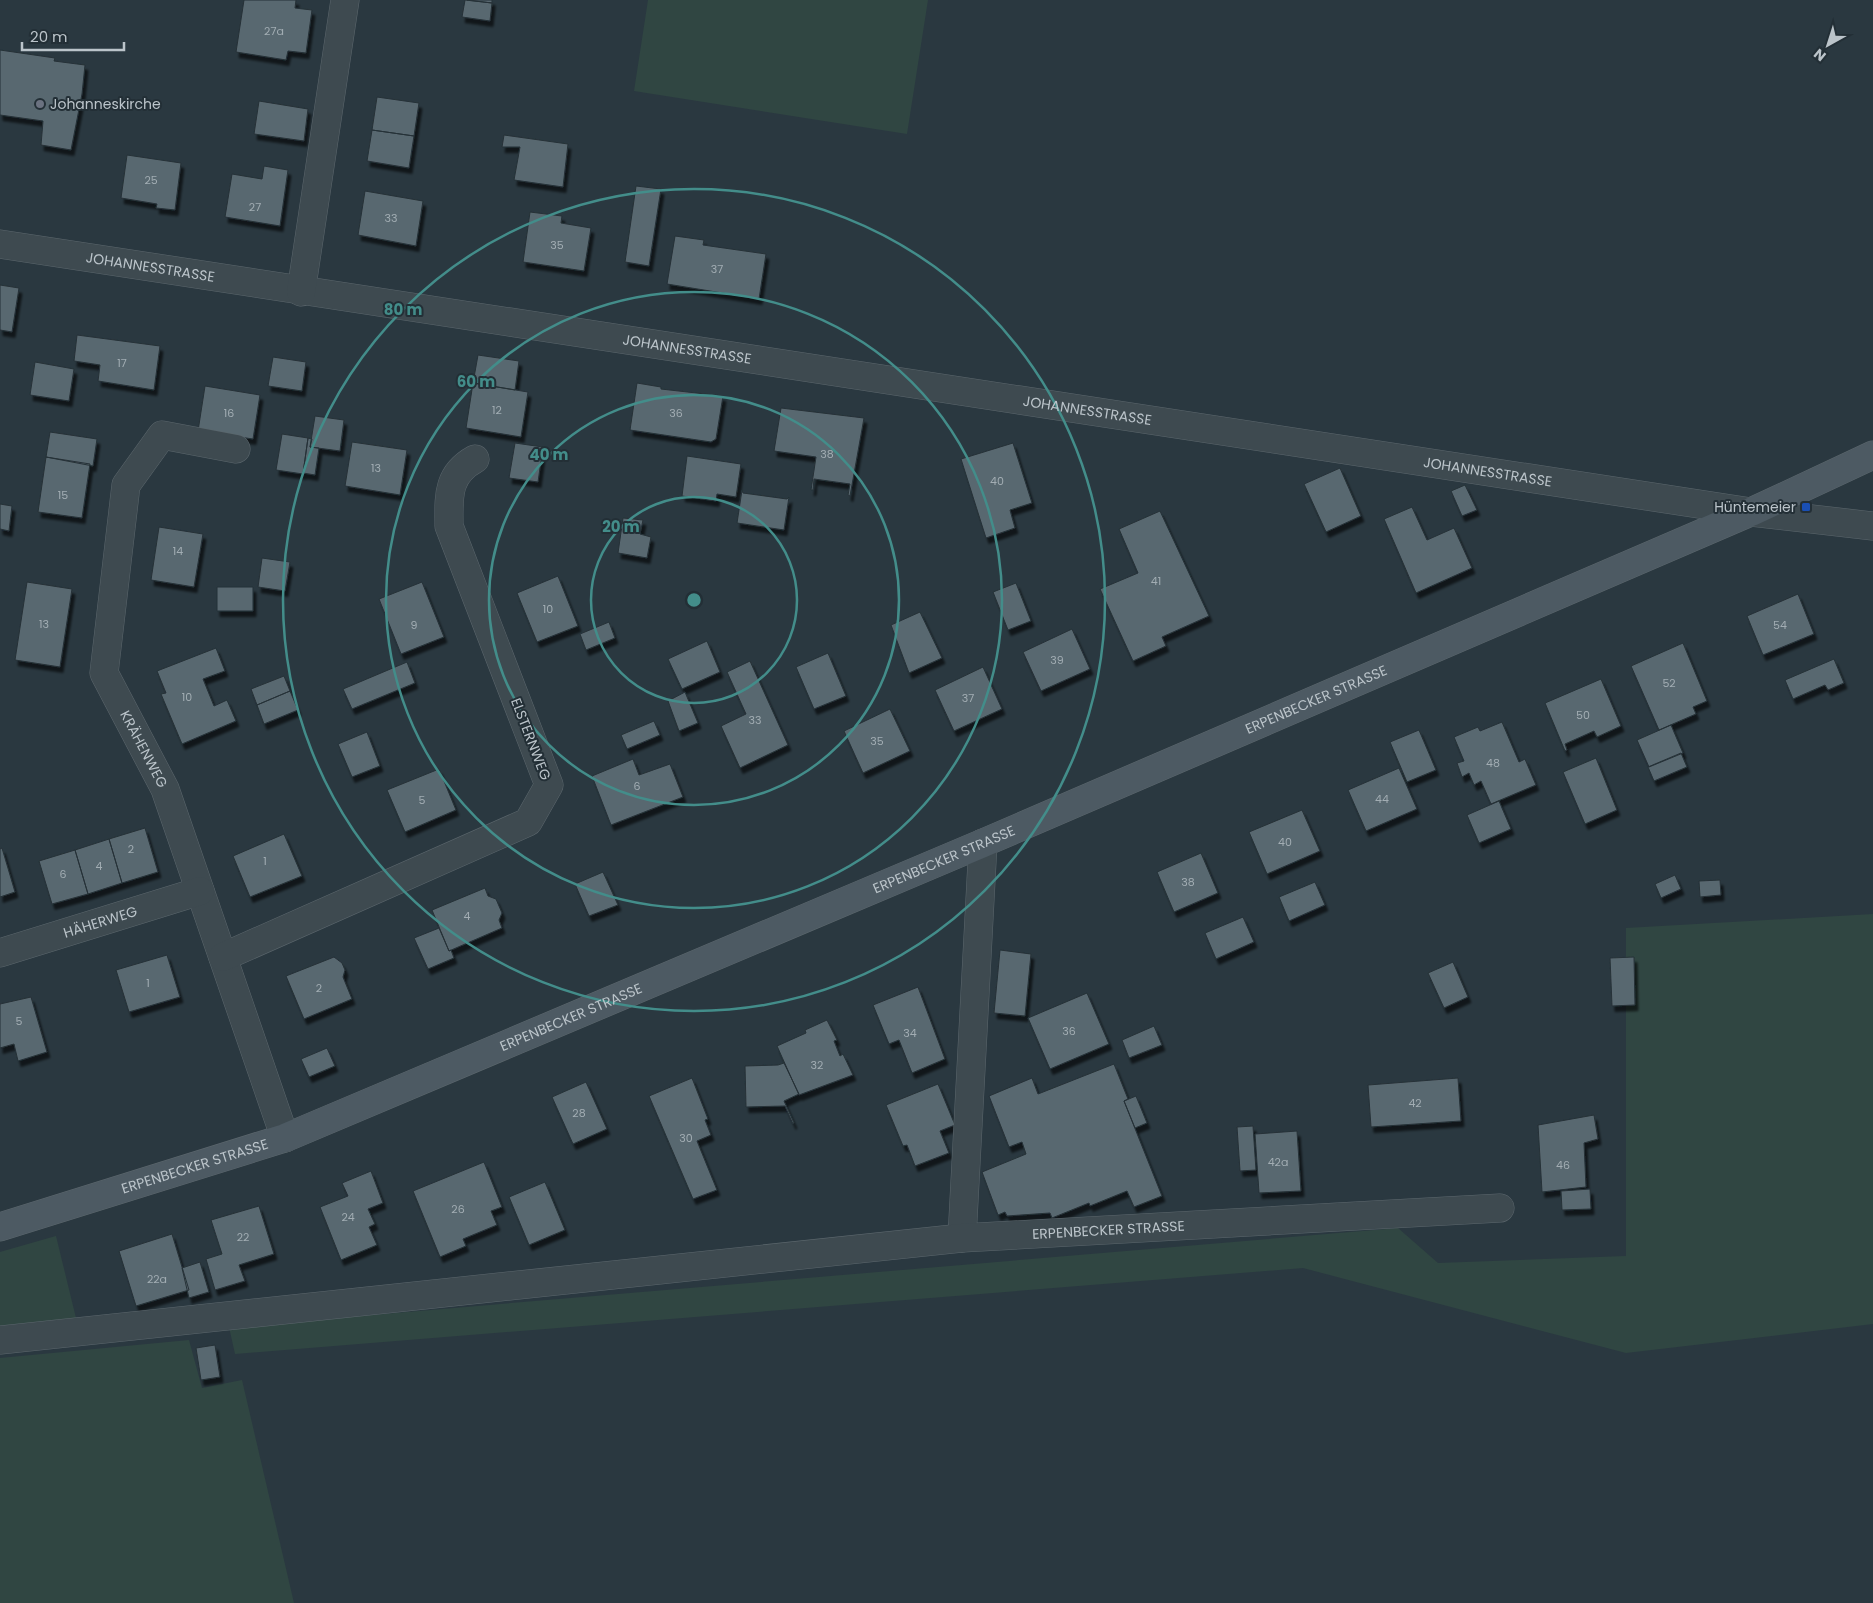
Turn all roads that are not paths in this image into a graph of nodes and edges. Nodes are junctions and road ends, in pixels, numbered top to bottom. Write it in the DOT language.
graph roads {
  1 [pos="345,0"];
  2 [pos="0,244"];
  3 [pos="301,292"];
  4 [pos="236,449"];
  5 [pos="1873,455"];
  6 [pos="474,459"];
  7 [pos="1751,512"];
  8 [pos="1873,526"];
  9 [pos="983,843"];
  10 [pos="200,891"];
  11 [pos="0,953"];
  12 [pos="223,957"];
  13 [pos="285,1138"];
  14 [pos="1500,1208"];
  15 [pos="0,1227"];
  16 [pos="962,1238"];
  17 [pos="0,1340"];
  1 -- 3 [label="street"];
  2 -- 3 [label="street, JOHANNESSTRASSE"];
  3 -- 7 [label="street, JOHANNESSTRASSE"];
  4 -- 10 [label="street, KRÄHENWEG"];
  5 -- 7 [label="main road, ERPENBECKER STRASSE"];
  6 -- 12 [label="street, ELSTERNWEG"];
  7 -- 8 [label="street, JOHANNESSTRASSE"];
  7 -- 9 [label="main road, ERPENBECKER STRASSE"];
  9 -- 13 [label="main road, ERPENBECKER STRASSE"];
  9 -- 16 [label="street"];
  10 -- 11 [label="street, HÄHERWEG"];
  10 -- 12 [label="street, KRÄHENWEG"];
  12 -- 13 [label="street, KRÄHENWEG"];
  13 -- 15 [label="main road, ERPENBECKER STRASSE"];
  14 -- 16 [label="street, ERPENBECKER STRASSE"];
  16 -- 17 [label="street, ERPENBECKER STRASSE"];
}
